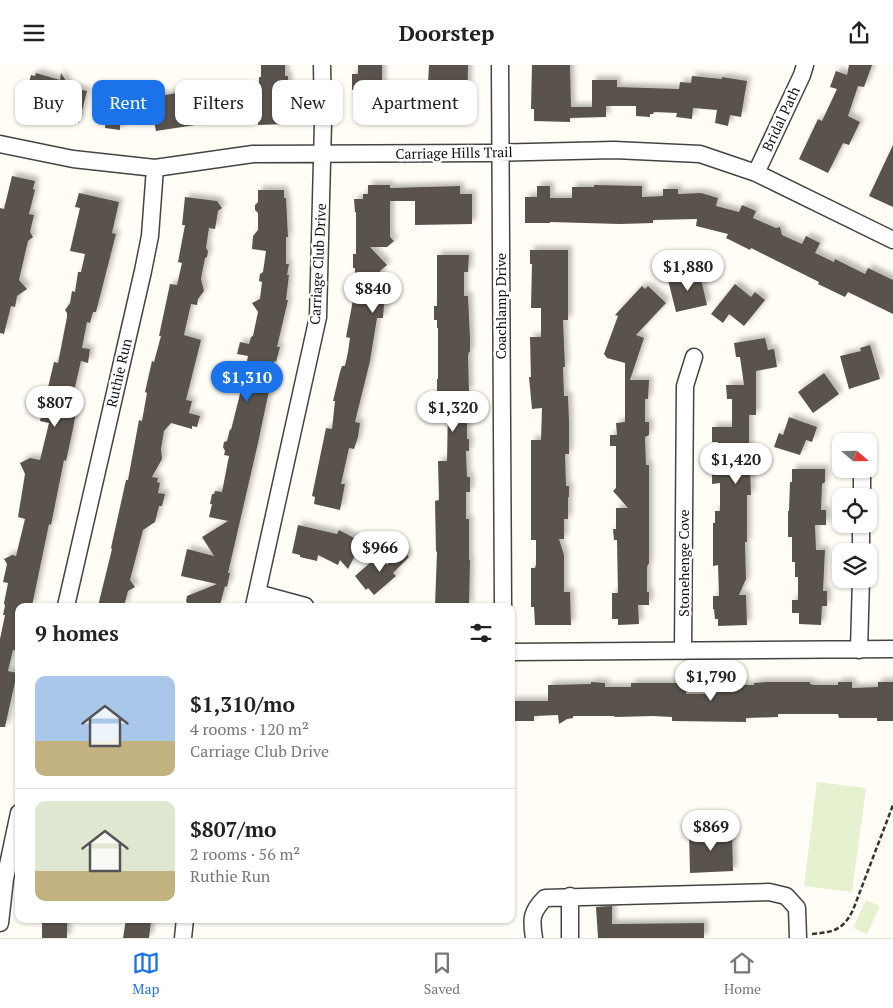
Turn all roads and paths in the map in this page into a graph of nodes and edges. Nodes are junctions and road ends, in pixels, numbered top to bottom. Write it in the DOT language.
graph roads {
  1 [pos="322,65"];
  2 [pos="500,65"];
  3 [pos="805,65"];
  4 [pos="0,144"];
  5 [pos="501,153"];
  6 [pos="322,155"];
  7 [pos="155,168"];
  8 [pos="756,173"];
  9 [pos="893,240"];
  10 [pos="694,357"];
  11 [pos="861,588"];
  12 [pos="256,600"];
  13 [pos="67,603"];
  14 [pos="280,603"];
  15 [pos="503,603"];
  16 [pos="893,649"];
  17 [pos="859,650"];
  18 [pos="683,651"];
  19 [pos="515,652"];
  20 [pos="893,805"];
  21 [pos="15,832"];
  22 [pos="570,896"];
  23 [pos="0,923"];
  24 [pos="185,923"];
  25 [pos="798,935"];
  26 [pos="183,938"];
  27 [pos="534,938"];
  28 [pos="570,938"];
  1 -- 6 [label="street, Carriage Club Drive"];
  2 -- 5 [label="street, Coachlamp Drive"];
  3 -- 8 [label="street, Bridal Path"];
  4 -- 7 [label="street, Carriage Hills Trail"];
  5 -- 6 [label="street, Carriage Hills Trail"];
  5 -- 8 [label="street, Carriage Hills Trail"];
  5 -- 15 [label="street, Coachlamp Drive"];
  6 -- 7 [label="street, Carriage Hills Trail"];
  6 -- 12 [label="street, Carriage Club Drive"];
  7 -- 13 [label="street, Ruthie Run"];
  8 -- 9 [label="street, Carriage Hills Trail"];
  10 -- 18 [label="street, Stonehenge Cove"];
  11 -- 17 [label="street"];
  12 -- 14 [label="street"];
  16 -- 17 [label="street"];
  17 -- 18 [label="street"];
  18 -- 19 [label="street"];
  20 -- 25 [label="path"];
  21 -- 23 [label="street"];
  22 -- 25 [label="street"];
  22 -- 27 [label="street"];
  22 -- 28 [label="street"];
  24 -- 26 [label="street"];
}
